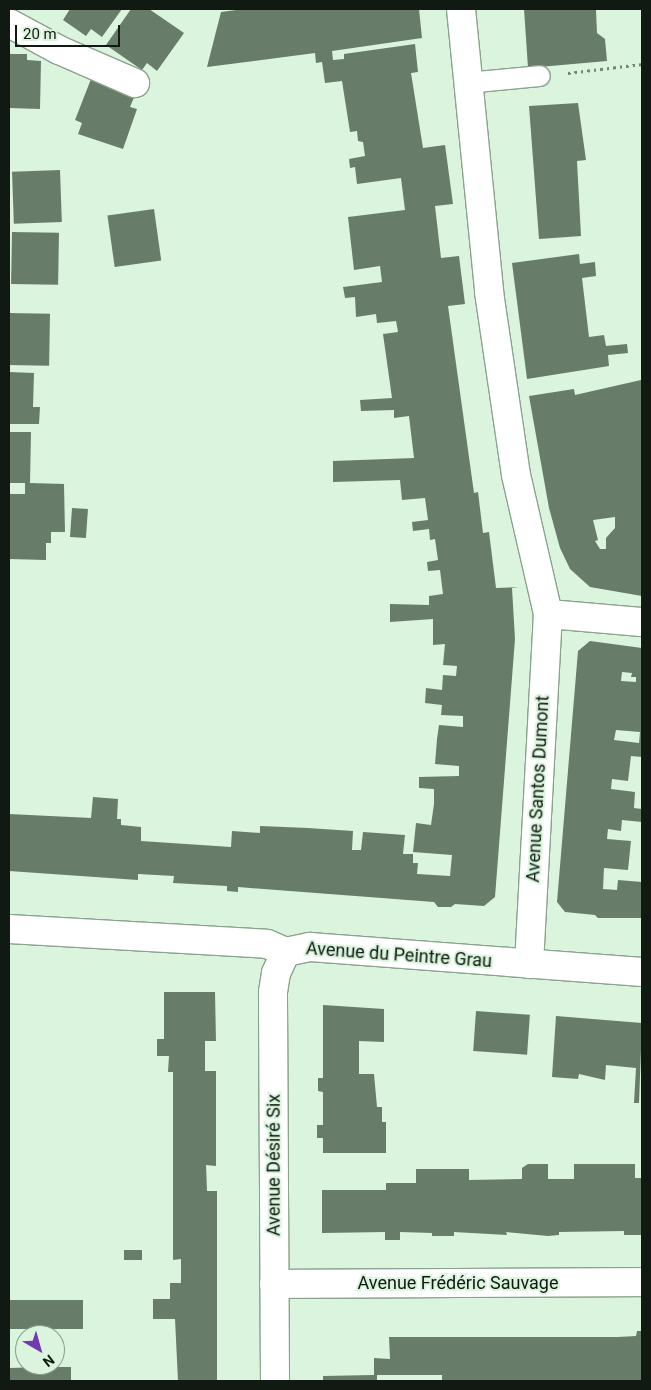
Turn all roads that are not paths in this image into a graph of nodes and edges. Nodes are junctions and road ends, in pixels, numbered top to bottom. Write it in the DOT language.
graph roads {
  1 [pos="461,9"];
  2 [pos="9,23"];
  3 [pos="540,76"];
  4 [pos="135,83"];
  5 [pos="466,83"];
  6 [pos="548,614"];
  7 [pos="642,622"];
  8 [pos="9,928"];
  9 [pos="286,952"];
  10 [pos="529,964"];
  11 [pos="642,972"];
  12 [pos="642,1282"];
  13 [pos="274,1284"];
  14 [pos="274,1381"];
  1 -- 5 [label="street, Avenue Santos Dumont"];
  2 -- 4 [label="street"];
  3 -- 5 [label="lane"];
  5 -- 6 [label="street, Avenue Santos Dumont"];
  6 -- 7 [label="street"];
  6 -- 10 [label="street, Avenue Santos Dumont"];
  8 -- 9 [label="street, Avenue du Peintre Grau"];
  9 -- 10 [label="street, Avenue du Peintre Grau"];
  9 -- 13 [label="street, Avenue Désiré Six"];
  10 -- 11 [label="street, Avenue du Peintre Grau"];
  12 -- 13 [label="street, Avenue Frédéric Sauvage"];
  13 -- 14 [label="street, Avenue Désiré Six"];
}
